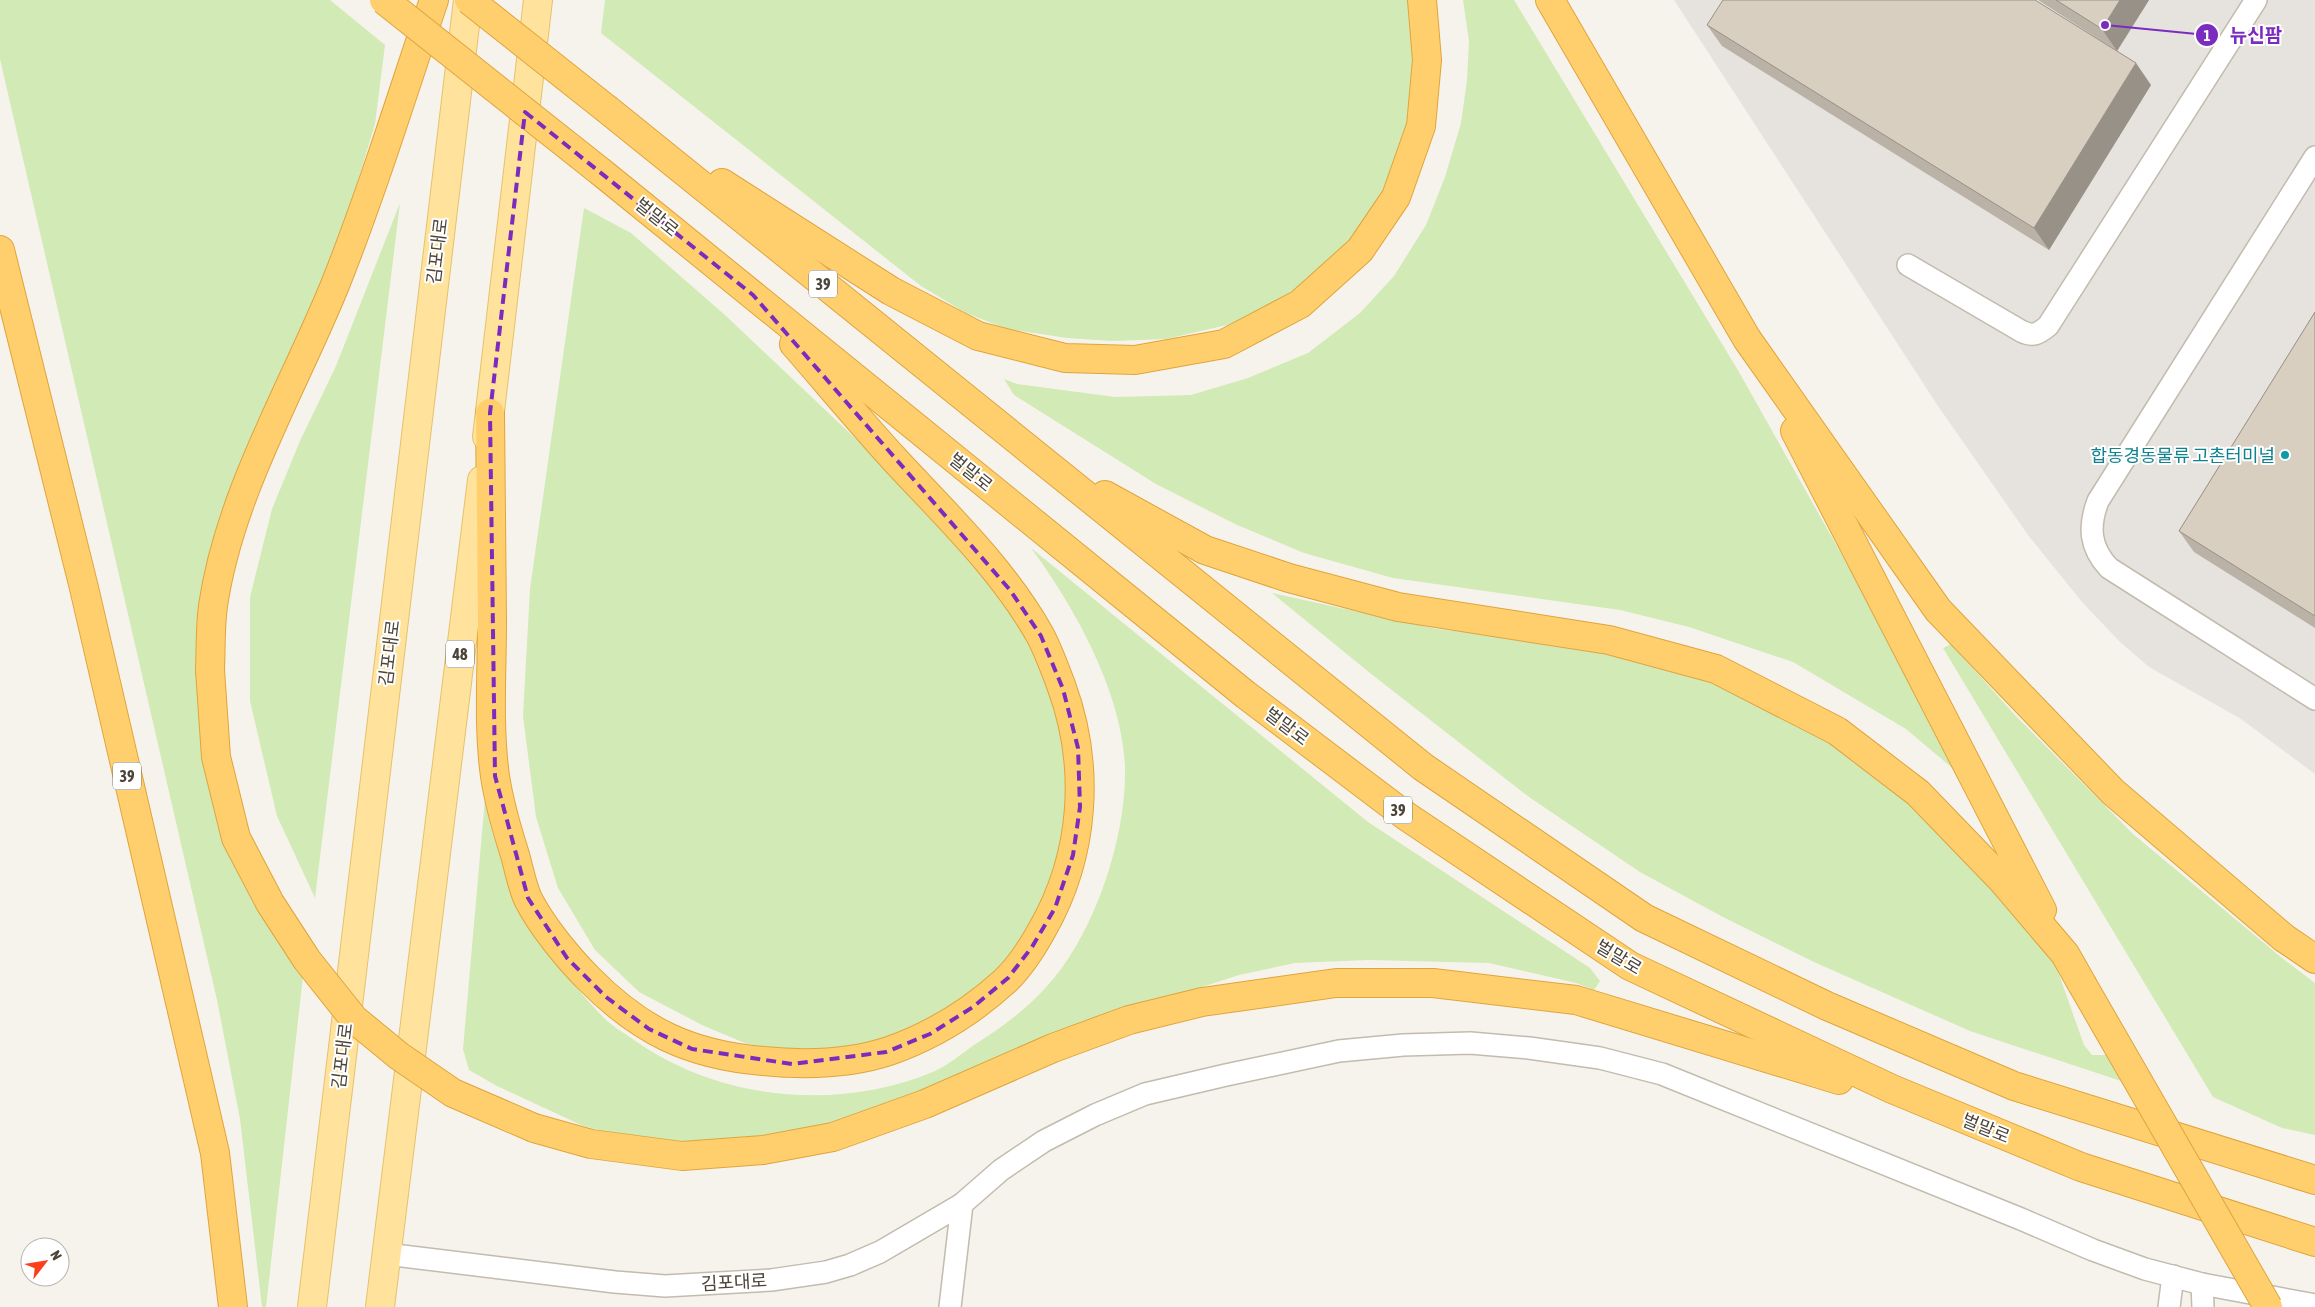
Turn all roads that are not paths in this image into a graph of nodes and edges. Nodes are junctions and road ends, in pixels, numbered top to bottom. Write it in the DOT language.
graph roads {
  1 [pos="384,0"];
  2 [pos="434,0"];
  3 [pos="468,0"];
  4 [pos="538,0"];
  5 [pos="1422,0"];
  6 [pos="1550,0"];
  7 [pos="2256,0"];
  8 [pos="608,110"];
  9 [pos="2315,157"];
  10 [pos="0,250"];
  11 [pos="1908,265"];
  12 [pos="753,295"];
  13 [pos="1747,339"];
  14 [pos="490,413"];
  15 [pos="1038,458"];
  16 [pos="2315,699"];
  17 [pos="2065,954"];
  18 [pos="2315,958"];
  19 [pos="1939,1109"];
  20 [pos="2315,1180"];
  21 [pos="962,1204"];
  22 [pos="2315,1242"];
  23 [pos="386,1254"];
  24 [pos="2173,1276"];
  25 [pos="2202,1284"];
  26 [pos="2315,1305"];
  27 [pos="233,1307"];
  28 [pos="312,1307"];
  29 [pos="380,1307"];
  30 [pos="950,1307"];
  31 [pos="2169,1307"];
  32 [pos="2203,1307"];
  33 [pos="2268,1307"];
  1 -- 12 [label="highway, 벌말로 / 39, bridge"];
  2 -- 19 [label="highway, bridge"];
  3 -- 8 [label="highway, 39, bridge"];
  3 -- 28 [label="main road, 김포대로"];
  4 -- 14 [label="main road, 48"];
  5 -- 8 [label="highway"];
  6 -- 13 [label="highway"];
  7 -- 11 [label="lane"];
  8 -- 15 [label="highway, 39"];
  9 -- 16 [label="lane"];
  10 -- 27 [label="highway, 39"];
  12 -- 14 [label="highway"];
  12 -- 19 [label="highway, 벌말로 / 39"];
  13 -- 17 [label="highway"];
  13 -- 18 [label="highway"];
  14 -- 23 [label="main road, 48"];
  15 -- 17 [label="highway"];
  15 -- 20 [label="highway"];
  17 -- 33 [label="highway, bridge"];
  19 -- 22 [label="highway, 벌말로 / 39"];
  21 -- 23 [label="lane, 김포대로"];
  21 -- 24 [label="lane, 김포대로"];
  21 -- 30 [label="lane"];
  23 -- 29 [label="main road, 48"];
  24 -- 25 [label="lane, 김포대로"];
  24 -- 31 [label="lane"];
  25 -- 26 [label="lane, 김포대로"];
  25 -- 32 [label="lane"];
}
